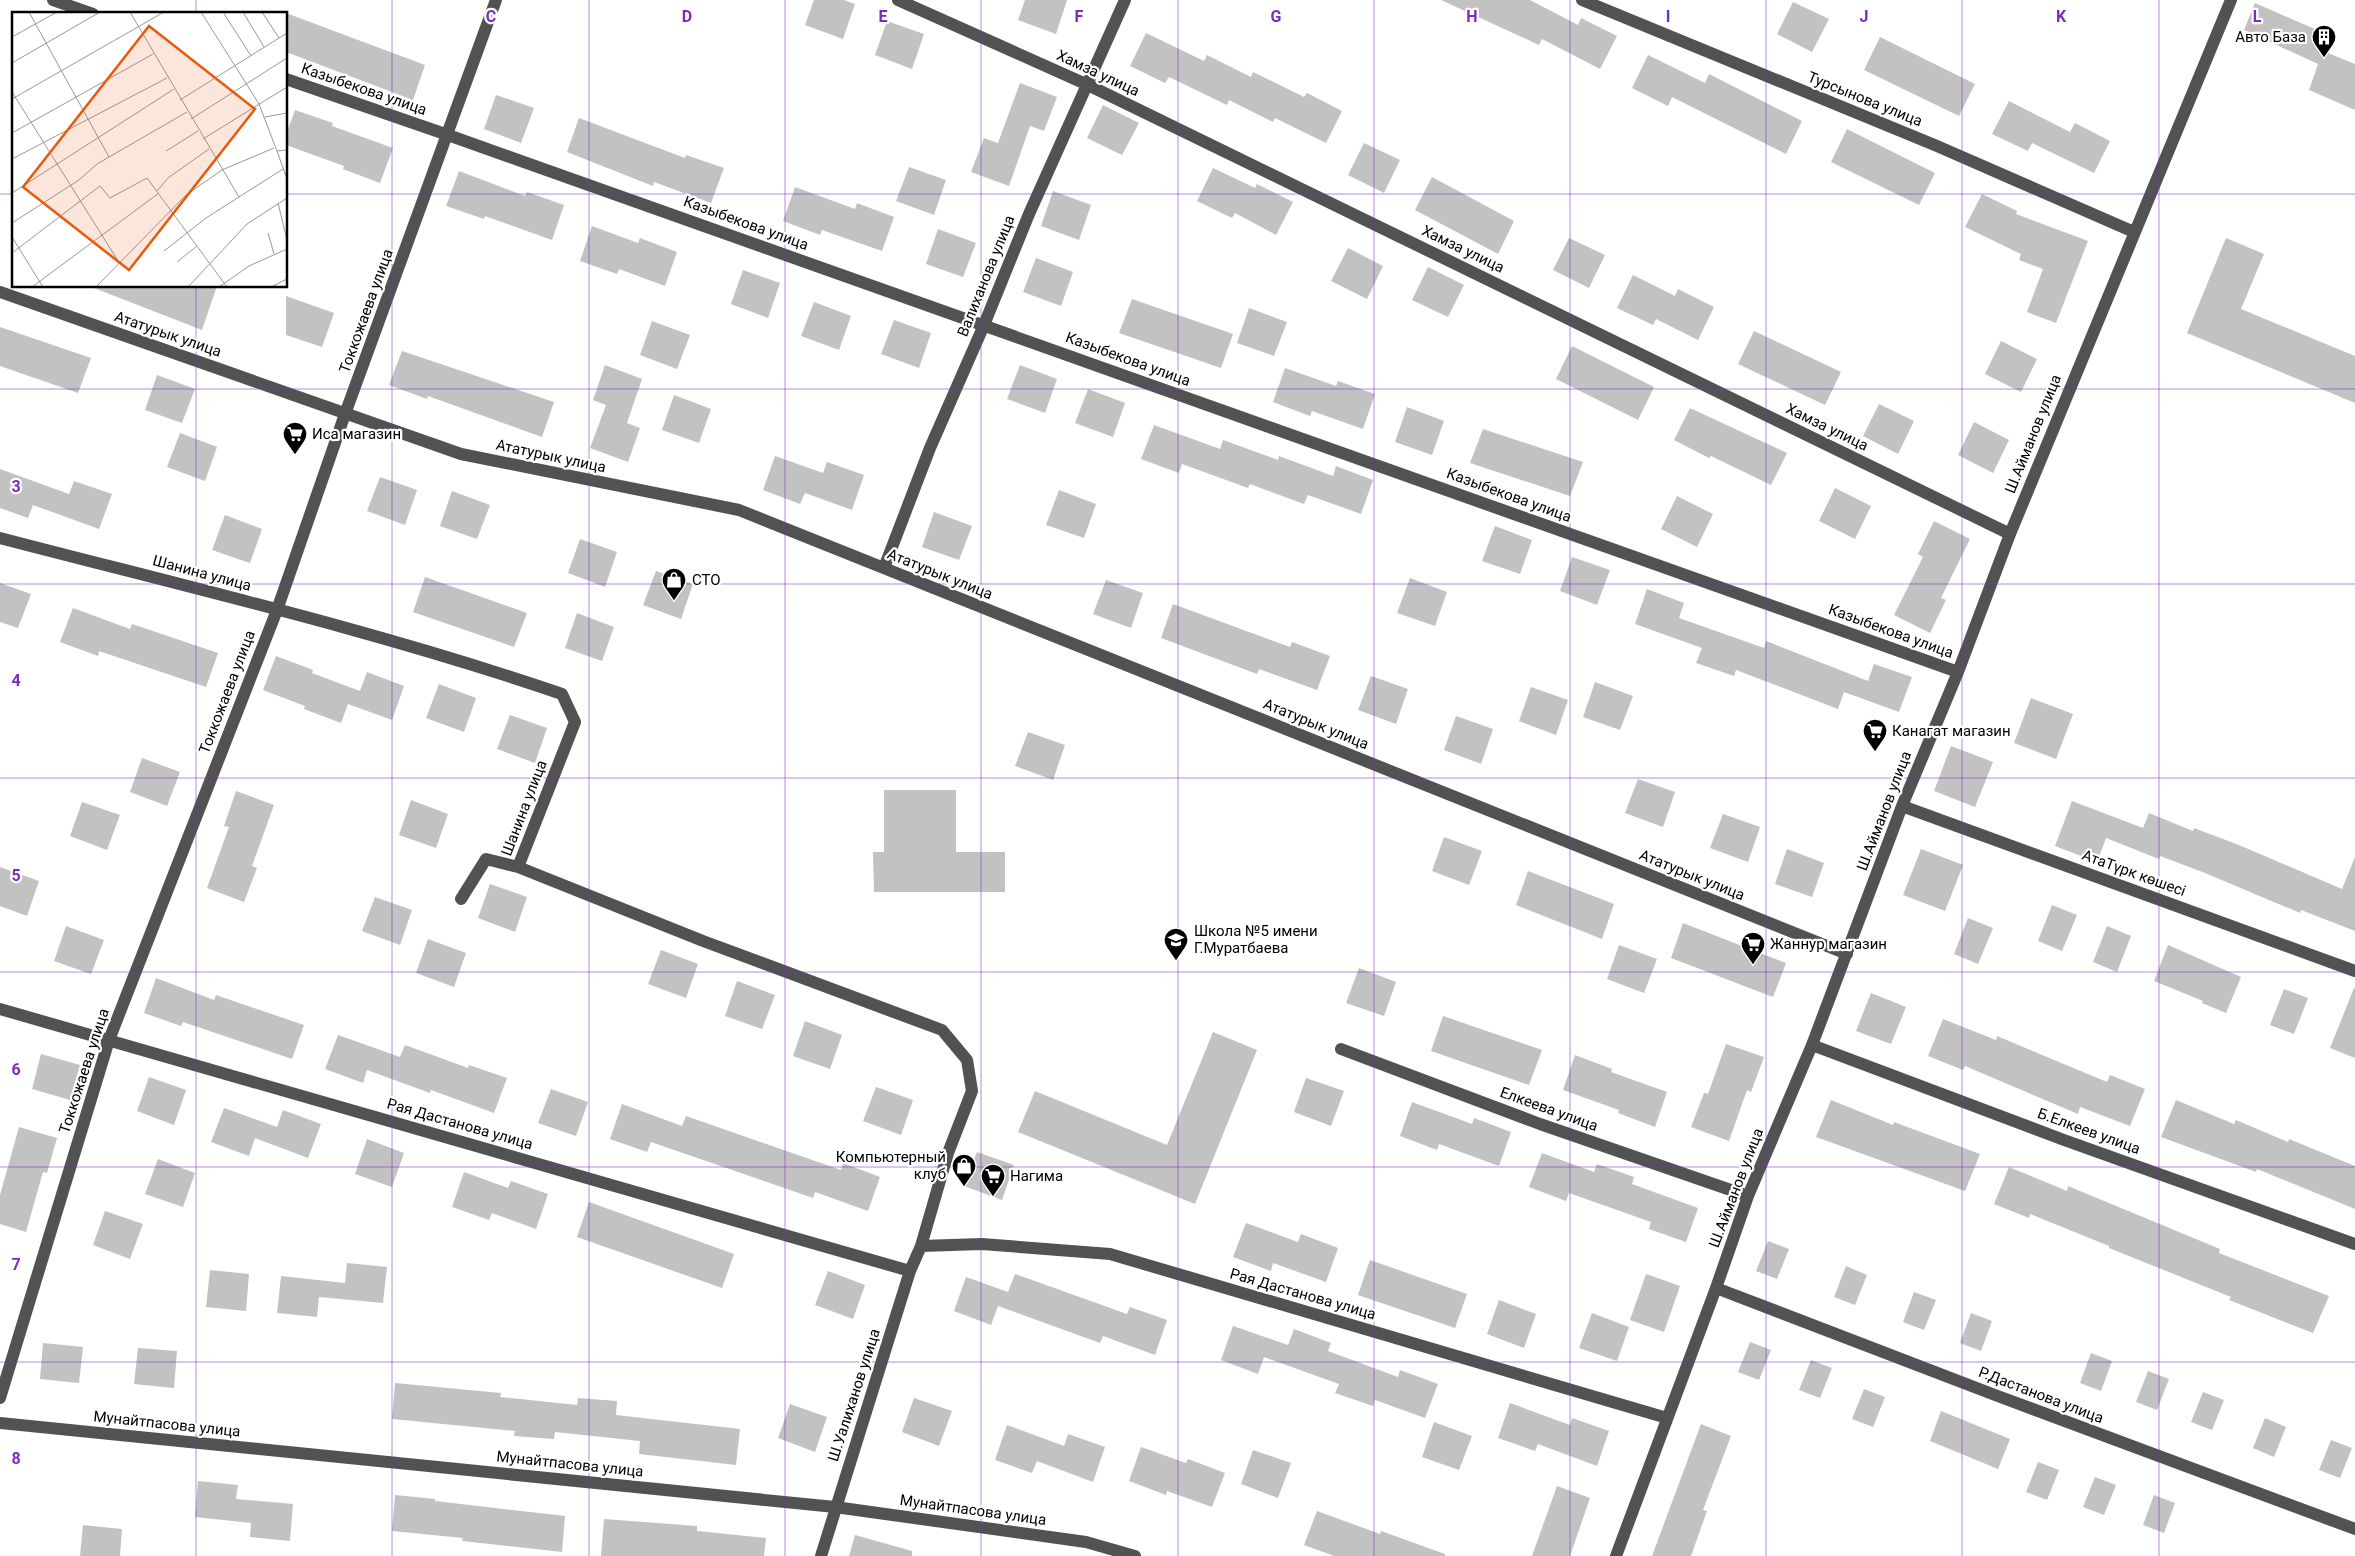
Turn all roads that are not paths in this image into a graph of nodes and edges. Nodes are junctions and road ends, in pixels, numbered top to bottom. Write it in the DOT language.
graph roads {
  1 [pos="53,0"];
  2 [pos="496,0"];
  3 [pos="898,0"];
  4 [pos="1125,0"];
  5 [pos="1582,0"];
  6 [pos="2231,0"];
  7 [pos="87,12"];
  8 [pos="288,80"];
  9 [pos="1088,85"];
  10 [pos="448,135"];
  11 [pos="2134,232"];
  12 [pos="0,292"];
  13 [pos="984,325"];
  14 [pos="345,414"];
  15 [pos="2010,534"];
  16 [pos="0,538"];
  17 [pos="884,568"];
  18 [pos="277,610"];
  19 [pos="1958,672"];
  20 [pos="1902,806"];
  21 [pos="518,867"];
  22 [pos="461,899"];
  23 [pos="1846,954"];
  24 [pos="2355,972"];
  25 [pos="0,1009"];
  26 [pos="109,1040"];
  27 [pos="1812,1045"];
  28 [pos="1341,1048"];
  29 [pos="1748,1196"];
  30 [pos="2355,1244"];
  31 [pos="921,1246"];
  32 [pos="910,1271"];
  33 [pos="1716,1288"];
  34 [pos="0,1398"];
  35 [pos="1667,1418"];
  36 [pos="0,1423"];
  37 [pos="835,1507"];
  38 [pos="2355,1529"];
  39 [pos="822,1556"];
  40 [pos="1135,1556"];
  41 [pos="1616,1556"];
  1 -- 7 [label="street"];
  2 -- 10 [label="street, Токкожаева улица"];
  3 -- 9 [label="street, Хамза улица"];
  4 -- 9 [label="street, Валиханова улица"];
  5 -- 11 [label="street, Турсынова улица"];
  6 -- 11 [label="street, Ш.Айманов улица"];
  8 -- 10 [label="street, Казыбекова улица"];
  9 -- 13 [label="street, Валиханова улица"];
  9 -- 15 [label="street, Хамза улица"];
  10 -- 13 [label="street, Казыбекова улица"];
  10 -- 14 [label="street, Токкожаева улица"];
  11 -- 15 [label="street, Ш.Айманов улица"];
  12 -- 14 [label="street, Ататурык улица"];
  13 -- 17 [label="street, Валиханова улица"];
  13 -- 19 [label="street, Казыбекова улица"];
  14 -- 17 [label="street, Ататурык улица"];
  14 -- 18 [label="street, Токкожаева улица"];
  15 -- 19 [label="street, Ш.Айманов улица"];
  16 -- 18 [label="street, Шанина улица"];
  17 -- 23 [label="street, Ататурык улица"];
  18 -- 21 [label="street, Шанина улица"];
  18 -- 26 [label="street, Токкожаева улица"];
  19 -- 20 [label="street, Ш.Айманов улица"];
  20 -- 23 [label="street, Ш.Айманов улица"];
  20 -- 24 [label="street, АтаТүрк көшесі"];
  21 -- 22 [label="street"];
  21 -- 31 [label="street, Шанина улица"];
  23 -- 27 [label="street, Ш.Айманов улица"];
  25 -- 26 [label="street, Рая Дастанова улица"];
  26 -- 32 [label="street, Рая Дастанова улица"];
  26 -- 34 [label="street, Токкожаева улица"];
  27 -- 29 [label="street, Ш.Айманов улица"];
  27 -- 30 [label="street, Б.Елкеев улица"];
  28 -- 29 [label="street, Елкеева улица"];
  29 -- 33 [label="street, Ш.Айманов улица"];
  31 -- 32 [label="street, Ш.Уалиханов улица"];
  31 -- 35 [label="street, Рая Дастанова улица"];
  32 -- 37 [label="street, Ш.Уалиханов улица"];
  33 -- 35 [label="street, Ш.Айманов улица"];
  33 -- 38 [label="street, Р.Дастанова улица"];
  35 -- 41 [label="street, Ш.Айманов улица"];
  36 -- 37 [label="street, Мунайтпасова улица"];
  37 -- 39 [label="street, Ш.Уалиханов улица"];
  37 -- 40 [label="street, Мунайтпасова улица"];
}
